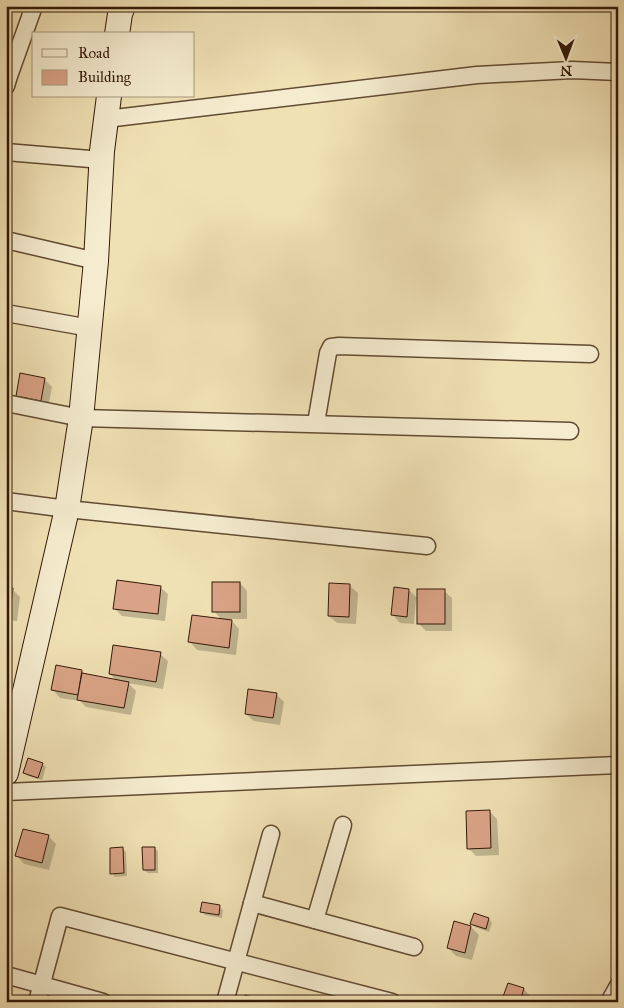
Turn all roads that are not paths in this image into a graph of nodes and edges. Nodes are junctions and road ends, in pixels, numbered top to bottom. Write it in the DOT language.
graph roads {
  1 [pos="34,6"];
  2 [pos="123,6"];
  3 [pos="117,32"];
  4 [pos="618,72"];
  5 [pos="6,86"];
  6 [pos="108,107"];
  7 [pos="6,152"];
  8 [pos="102,160"];
  9 [pos="6,240"];
  10 [pos="96,261"];
  11 [pos="6,313"];
  12 [pos="90,328"];
  13 [pos="590,354"];
  14 [pos="6,403"];
  15 [pos="81,418"];
  16 [pos="316,424"];
  17 [pos="570,431"];
  18 [pos="6,501"];
  19 [pos="67,509"];
  20 [pos="427,546"];
  21 [pos="618,765"];
  22 [pos="6,773"];
  23 [pos="6,792"];
  24 [pos="343,825"];
  25 [pos="271,834"];
  26 [pos="252,903"];
  27 [pos="315,920"];
  28 [pos="414,947"];
  29 [pos="236,962"];
  30 [pos="6,975"];
  31 [pos="41,986"];
  32 [pos="618,986"];
  33 [pos="37,1002"];
  34 [pos="104,1002"];
  35 [pos="225,1002"];
  36 [pos="392,1002"];
  37 [pos="609,1002"];
  1 -- 5 [label="street"];
  2 -- 3 [label="main road"];
  4 -- 6 [label="street"];
  6 -- 8 [label="main road"];
  7 -- 8 [label="street"];
  8 -- 10 [label="main road"];
  9 -- 10 [label="street"];
  10 -- 12 [label="main road"];
  11 -- 12 [label="street"];
  12 -- 15 [label="main road"];
  13 -- 16 [label="street"];
  14 -- 15 [label="street"];
  15 -- 16 [label="street"];
  15 -- 19 [label="main road"];
  16 -- 17 [label="street"];
  18 -- 19 [label="street"];
  19 -- 20 [label="street"];
  19 -- 22 [label="main road"];
  21 -- 23 [label="street"];
  24 -- 27 [label="street"];
  25 -- 26 [label="street"];
  26 -- 27 [label="street"];
  26 -- 29 [label="street"];
  27 -- 28 [label="street"];
  29 -- 31 [label="street"];
  29 -- 35 [label="street"];
  29 -- 36 [label="street"];
  30 -- 31 [label="street"];
  31 -- 33 [label="street"];
  31 -- 34 [label="street"];
  32 -- 37 [label="street"];
}
